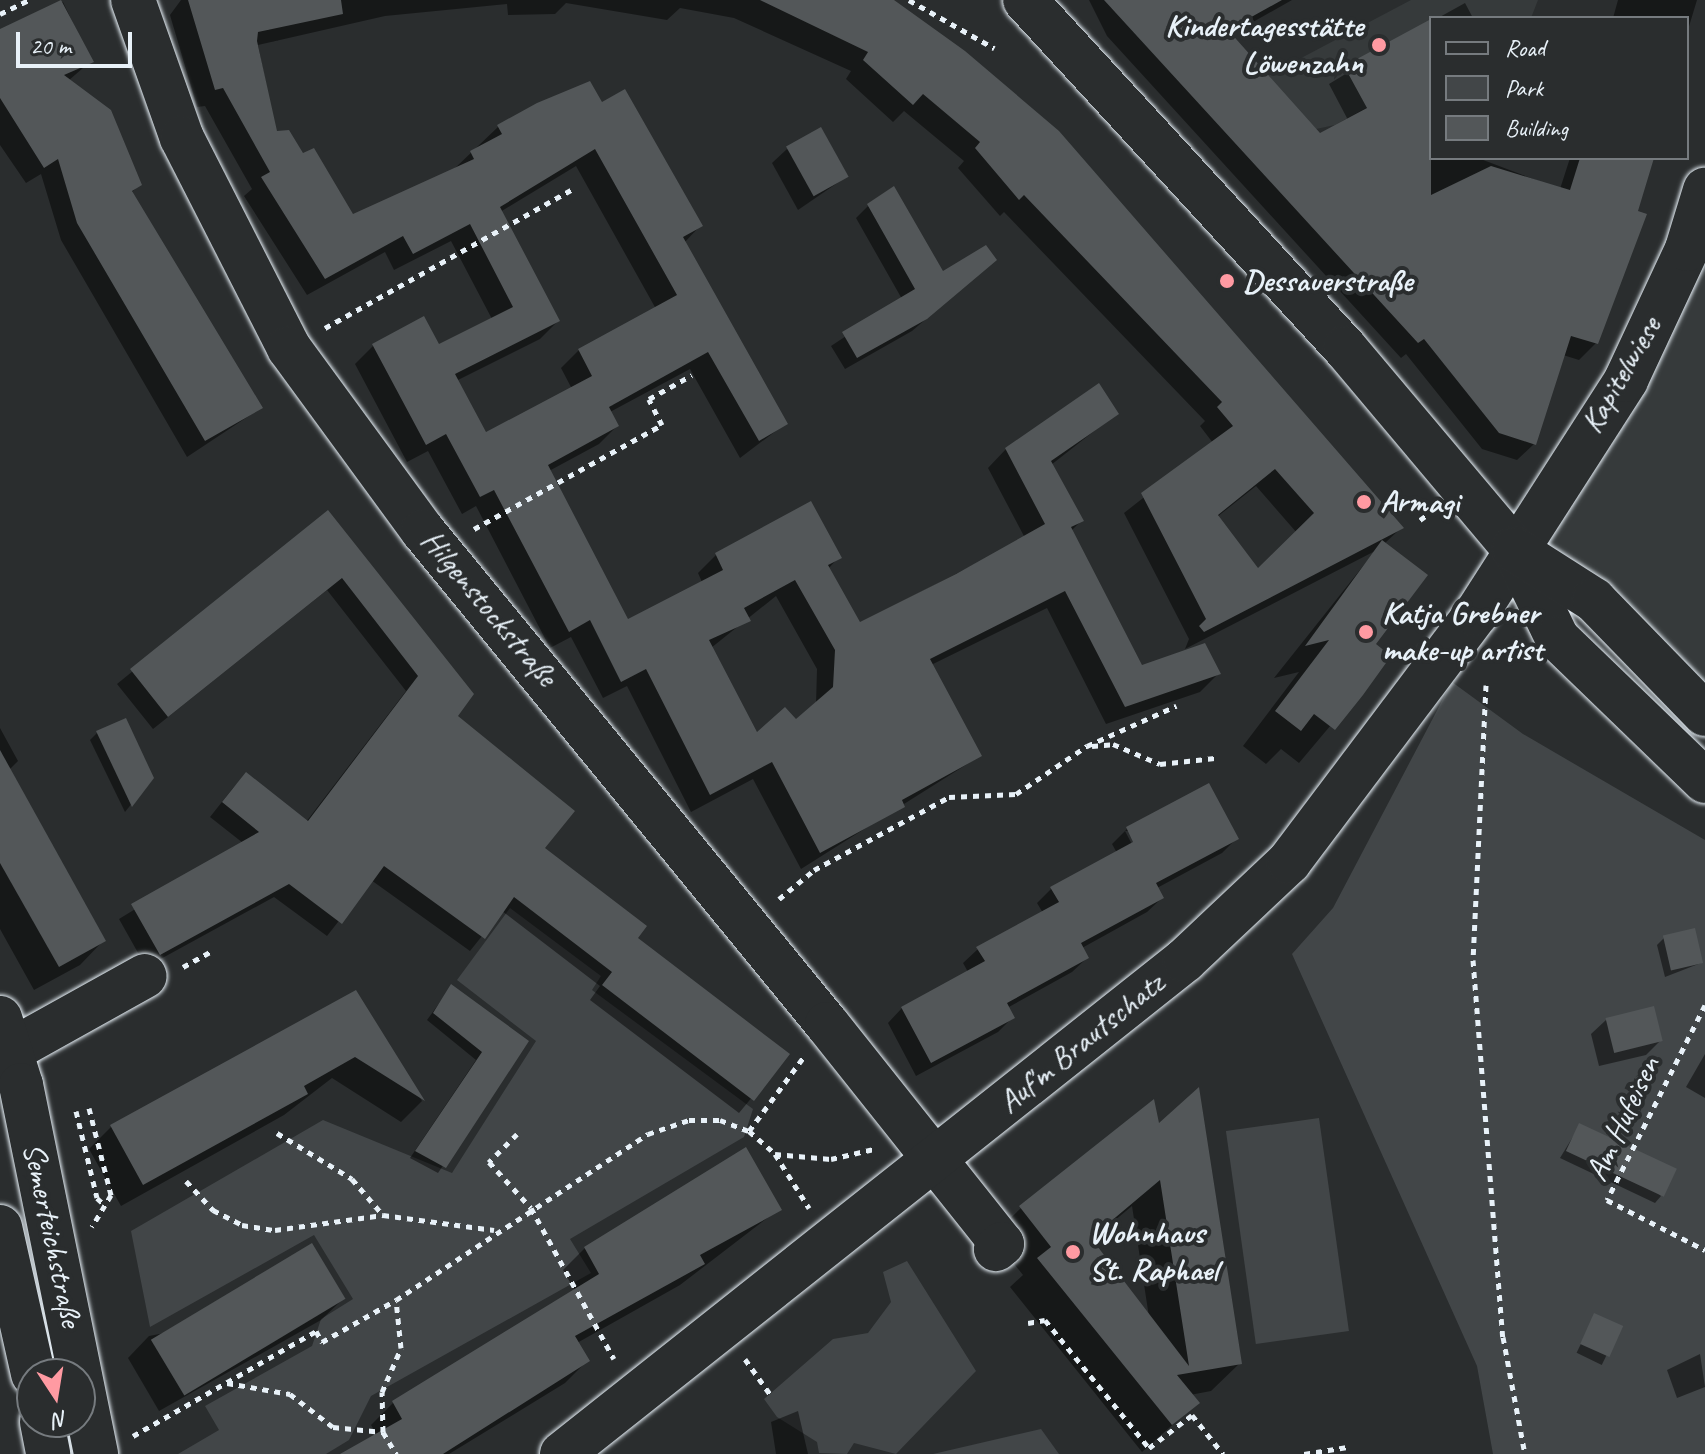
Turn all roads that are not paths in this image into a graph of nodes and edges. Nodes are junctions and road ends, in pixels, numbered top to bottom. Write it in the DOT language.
graph roads {
  1 [pos="133,0"];
  2 [pos="1024,2"];
  3 [pos="1705,190"];
  4 [pos="1514,549"];
  5 [pos="1705,714"];
  6 [pos="1705,781"];
  7 [pos="145,976"];
  8 [pos="5,1034"];
  9 [pos="935,1160"];
  10 [pos="0,1227"];
  11 [pos="996,1249"];
  12 [pos="29,1358"];
  13 [pos="113,1444"];
  14 [pos="562,1454"];
  1 -- 9 [label="street, Hilgenstockstraße"];
  2 -- 4 [label="street"];
  3 -- 4 [label="street, Kapitelwiese"];
  4 -- 5 [label="street"];
  4 -- 6 [label="street"];
  4 -- 9 [label="street, Auf'm Brautschatz"];
  7 -- 8 [label="street"];
  8 -- 13 [label="street, Semerteichstraße"];
  9 -- 11 [label="street, Hilgenstockstraße"];
  9 -- 14 [label="street, Auf'm Brautschatz"];
  10 -- 12 [label="street, Semerteichstraße"];
}
